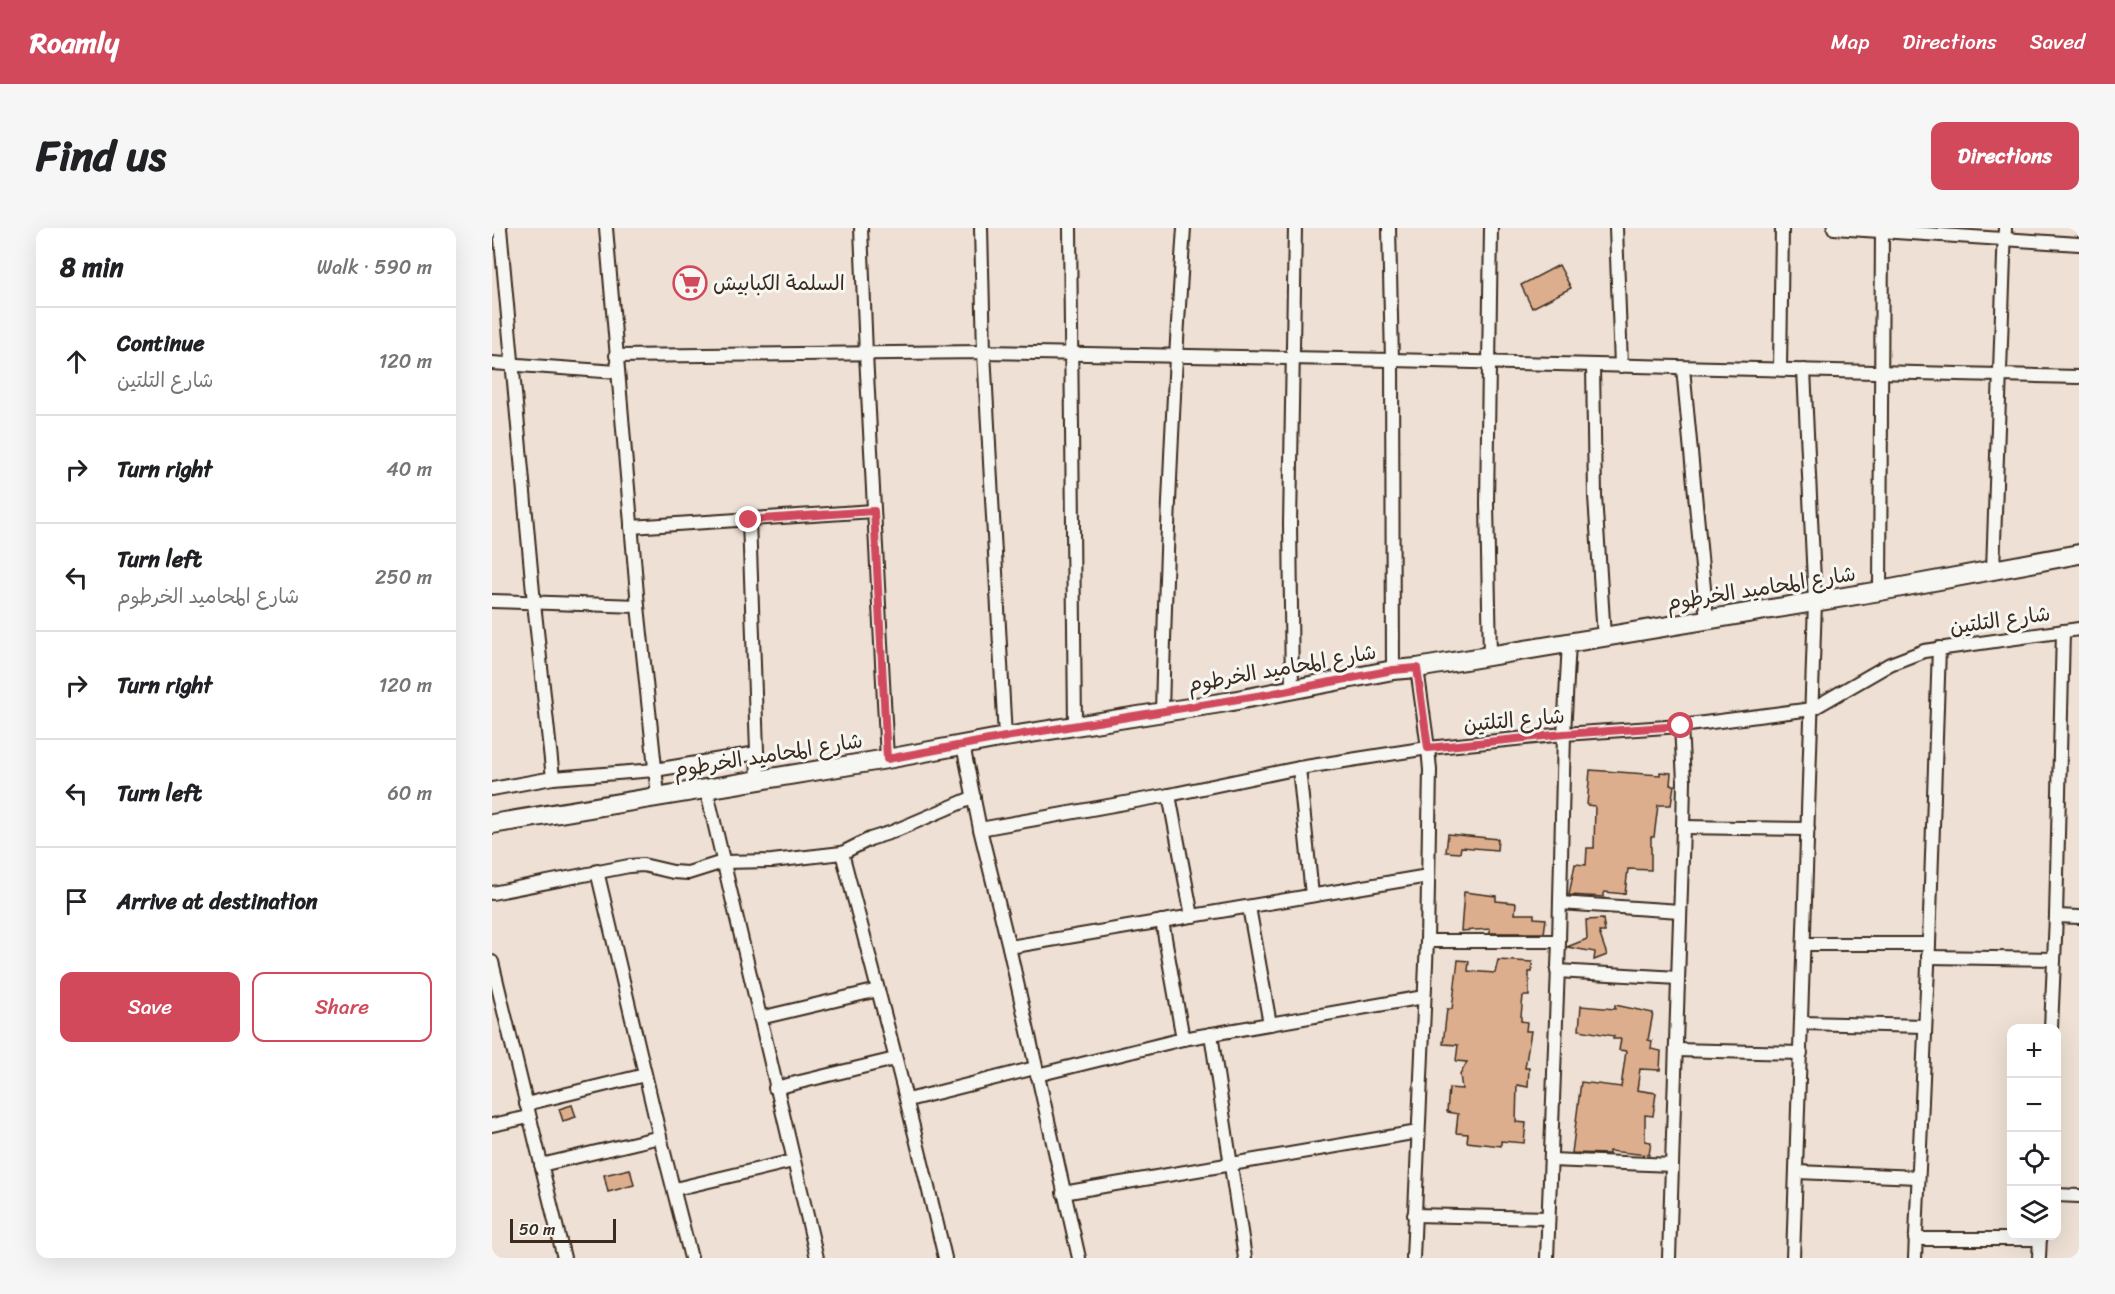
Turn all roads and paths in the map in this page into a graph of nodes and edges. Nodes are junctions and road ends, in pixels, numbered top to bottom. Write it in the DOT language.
graph roads {
  1 [pos="500,228"];
  2 [pos="606,228"];
  3 [pos="861,228"];
  4 [pos="981,228"];
  5 [pos="1070,228"];
  6 [pos="1184,228"];
  7 [pos="1295,228"];
  8 [pos="1389,228"];
  9 [pos="1491,228"];
  10 [pos="1616,228"];
  11 [pos="1782,228"];
  12 [pos="1834,228"];
  13 [pos="1882,230"];
  14 [pos="2004,234"];
  15 [pos="2079,244"];
  16 [pos="984,352"];
  17 [pos="866,354"];
  18 [pos="1071,354"];
  19 [pos="616,356"];
  20 [pos="1175,356"];
  21 [pos="1292,358"];
  22 [pos="1392,360"];
  23 [pos="492,363"];
  24 [pos="1490,363"];
  25 [pos="512,364"];
  26 [pos="1593,366"];
  27 [pos="1621,366"];
  28 [pos="1683,368"];
  29 [pos="1780,369"];
  30 [pos="1804,370"];
  31 [pos="617,372"];
  32 [pos="1881,372"];
  33 [pos="1999,375"];
  34 [pos="2079,377"];
  35 [pos="874,511"];
  36 [pos="749,520"];
  37 [pos="631,528"];
  38 [pos="2079,554"];
  39 [pos="1993,570"];
  40 [pos="1880,591"];
  41 [pos="492,601"];
  42 [pos="1815,602"];
  43 [pos="534,603"];
  44 [pos="638,606"];
  45 [pos="1707,620"];
  46 [pos="2079,629"];
  47 [pos="2063,631"];
  48 [pos="1604,637"];
  49 [pos="1569,642"];
  50 [pos="1939,648"];
  51 [pos="1490,656"];
  52 [pos="1417,668"];
  53 [pos="1393,670"];
  54 [pos="1292,690"];
  55 [pos="1812,709"];
  56 [pos="1162,712"];
  57 [pos="1075,726"];
  58 [pos="1681,726"];
  59 [pos="1564,734"];
  60 [pos="1005,737"];
  61 [pos="963,745"];
  62 [pos="1428,748"];
  63 [pos="757,753"];
  64 [pos="887,759"];
  65 [pos="1299,768"];
  66 [pos="655,770"];
  67 [pos="553,778"];
  68 [pos="758,780"];
  69 [pos="706,788"];
  70 [pos="492,789"];
  71 [pos="1170,795"];
  72 [pos="658,796"];
  73 [pos="974,796"];
  74 [pos="492,824"];
  75 [pos="1683,827"];
  76 [pos="980,829"];
  77 [pos="1808,829"];
  78 [pos="842,853"];
  79 [pos="723,862"];
  80 [pos="597,871"];
  81 [pos="1428,876"];
  82 [pos="492,893"];
  83 [pos="1312,895"];
  84 [pos="1560,903"];
  85 [pos="1249,907"];
  86 [pos="1680,910"];
  87 [pos="1192,916"];
  88 [pos="2056,916"];
  89 [pos="2079,917"];
  90 [pos="1162,921"];
  91 [pos="1427,941"];
  92 [pos="1559,941"];
  93 [pos="1805,944"];
  94 [pos="1929,944"];
  95 [pos="1009,947"];
  96 [pos="1928,957"];
  97 [pos="2054,959"];
  98 [pos="492,962"];
  99 [pos="1557,971"];
  100 [pos="1678,978"];
  101 [pos="878,990"];
  102 [pos="1424,997"];
  103 [pos="760,1018"];
  104 [pos="1802,1023"];
  105 [pos="1270,1024"];
  106 [pos="2051,1024"];
  107 [pos="1925,1026"];
  108 [pos="1211,1034"];
  109 [pos="1183,1039"];
  110 [pos="1676,1050"];
  111 [pos="1801,1053"];
  112 [pos="895,1059"];
  113 [pos="1036,1071"];
  114 [pos="645,1075"];
  115 [pos="775,1088"];
  116 [pos="908,1100"];
  117 [pos="528,1110"];
  118 [pos="492,1125"];
  119 [pos="1418,1132"];
  120 [pos="660,1137"];
  121 [pos="1551,1160"];
  122 [pos="793,1161"];
  123 [pos="1230,1163"];
  124 [pos="541,1165"];
  125 [pos="1672,1165"];
  126 [pos="1797,1173"];
  127 [pos="1918,1177"];
  128 [pos="675,1189"];
  129 [pos="1063,1193"];
  130 [pos="2061,1195"];
  131 [pos="2079,1196"];
  132 [pos="1414,1215"];
  133 [pos="1548,1218"];
  134 [pos="2007,1238"];
  135 [pos="1916,1239"];
  136 [pos="2040,1240"];
  137 [pos="564,1258"];
  138 [pos="691,1258"];
  139 [pos="817,1258"];
  140 [pos="945,1258"];
  141 [pos="1079,1258"];
  142 [pos="1245,1258"];
  143 [pos="1413,1258"];
  144 [pos="1547,1258"];
  145 [pos="1669,1258"];
  146 [pos="1793,1258"];
  147 [pos="1915,1258"];
  148 [pos="2039,1258"];
  1 -- 25 [label="street"];
  2 -- 19 [label="street"];
  3 -- 17 [label="street"];
  4 -- 16 [label="street"];
  5 -- 18 [label="street"];
  6 -- 20 [label="street"];
  7 -- 21 [label="street"];
  8 -- 22 [label="street"];
  9 -- 24 [label="street"];
  10 -- 27 [label="street"];
  11 -- 29 [label="street"];
  12 -- 13 [label="street"];
  13 -- 14 [label="street"];
  13 -- 32 [label="street"];
  14 -- 15 [label="street"];
  14 -- 33 [label="street"];
  16 -- 17 [label="street"];
  16 -- 18 [label="street"];
  16 -- 60 [label="street"];
  17 -- 19 [label="street"];
  17 -- 35 [label="street"];
  18 -- 20 [label="street"];
  18 -- 57 [label="street"];
  19 -- 31 [label="street"];
  20 -- 21 [label="street"];
  20 -- 56 [label="street"];
  21 -- 22 [label="street"];
  21 -- 54 [label="street"];
  22 -- 24 [label="street"];
  22 -- 53 [label="street"];
  23 -- 25 [label="street"];
  24 -- 26 [label="street"];
  24 -- 51 [label="street"];
  25 -- 31 [label="street"];
  25 -- 43 [label="street"];
  26 -- 27 [label="street"];
  26 -- 48 [label="street"];
  27 -- 28 [label="street"];
  28 -- 29 [label="street"];
  28 -- 45 [label="street"];
  29 -- 30 [label="street"];
  30 -- 32 [label="street"];
  30 -- 42 [label="street"];
  31 -- 37 [label="street"];
  32 -- 33 [label="street"];
  32 -- 40 [label="street"];
  33 -- 34 [label="street"];
  33 -- 39 [label="street"];
  35 -- 36 [label="street"];
  35 -- 64 [label="street"];
  36 -- 37 [label="street"];
  36 -- 63 [label="street"];
  37 -- 44 [label="street"];
  38 -- 39 [label="street, شارع المحاميد الخرطوم"];
  39 -- 40 [label="street, شارع المحاميد الخرطوم"];
  40 -- 42 [label="street, شارع المحاميد الخرطوم"];
  41 -- 43 [label="street"];
  42 -- 45 [label="street, شارع المحاميد الخرطوم"];
  42 -- 55 [label="street"];
  43 -- 44 [label="street"];
  43 -- 67 [label="street"];
  44 -- 66 [label="street"];
  45 -- 48 [label="street, شارع المحاميد الخرطوم"];
  46 -- 47 [label="street, شارع التلتين"];
  47 -- 50 [label="street, شارع التلتين"];
  47 -- 88 [label="street"];
  48 -- 49 [label="street, شارع المحاميد الخرطوم"];
  49 -- 51 [label="street, شارع المحاميد الخرطوم"];
  49 -- 59 [label="street"];
  50 -- 55 [label="street, شارع التلتين"];
  50 -- 94 [label="street"];
  51 -- 52 [label="street, شارع المحاميد الخرطوم"];
  52 -- 53 [label="street, شارع المحاميد الخرطوم"];
  52 -- 62 [label="street"];
  53 -- 54 [label="street, شارع المحاميد الخرطوم"];
  54 -- 56 [label="street, شارع المحاميد الخرطوم"];
  55 -- 58 [label="street, شارع التلتين"];
  55 -- 77 [label="street"];
  56 -- 57 [label="street, شارع المحاميد الخرطوم"];
  57 -- 60 [label="street, شارع المحاميد الخرطوم"];
  58 -- 59 [label="street, شارع التلتين"];
  58 -- 75 [label="street"];
  59 -- 62 [label="street, شارع التلتين"];
  59 -- 84 [label="street"];
  60 -- 61 [label="street, شارع المحاميد الخرطوم"];
  61 -- 64 [label="street, شارع المحاميد الخرطوم"];
  61 -- 73 [label="street"];
  62 -- 65 [label="street, شارع التلتين"];
  62 -- 81 [label="street"];
  63 -- 66 [label="street"];
  63 -- 68 [label="street"];
  64 -- 68 [label="street, شارع المحاميد الخرطوم"];
  65 -- 71 [label="street, شارع التلتين"];
  65 -- 83 [label="street"];
  66 -- 67 [label="street"];
  66 -- 72 [label="street"];
  67 -- 70 [label="street"];
  68 -- 69 [label="street, شارع المحاميد الخرطوم"];
  69 -- 72 [label="street, شارع المحاميد الخرطوم"];
  69 -- 79 [label="street"];
  71 -- 76 [label="street, شارع التلتين"];
  71 -- 87 [label="street"];
  72 -- 74 [label="street, شارع المحاميد الخرطوم"];
  73 -- 76 [label="street"];
  73 -- 78 [label="street"];
  75 -- 77 [label="street"];
  75 -- 86 [label="street"];
  76 -- 95 [label="street"];
  77 -- 93 [label="street"];
  78 -- 79 [label="street"];
  78 -- 101 [label="street"];
  79 -- 80 [label="street"];
  79 -- 103 [label="street"];
  80 -- 82 [label="street"];
  80 -- 114 [label="street"];
  81 -- 83 [label="street"];
  81 -- 91 [label="street"];
  83 -- 85 [label="street"];
  84 -- 86 [label="street"];
  84 -- 92 [label="street"];
  85 -- 87 [label="street"];
  85 -- 105 [label="street"];
  86 -- 100 [label="street"];
  87 -- 90 [label="street"];
  88 -- 89 [label="street"];
  88 -- 97 [label="street"];
  90 -- 95 [label="street"];
  90 -- 109 [label="street"];
  91 -- 92 [label="street"];
  91 -- 102 [label="street"];
  92 -- 99 [label="street"];
  93 -- 94 [label="street"];
  93 -- 104 [label="street"];
  94 -- 96 [label="street"];
  95 -- 113 [label="street"];
  96 -- 97 [label="street"];
  96 -- 107 [label="street"];
  97 -- 106 [label="street"];
  98 -- 117 [label="street"];
  99 -- 100 [label="street"];
  99 -- 121 [label="street"];
  100 -- 110 [label="street"];
  101 -- 103 [label="street"];
  101 -- 112 [label="street"];
  102 -- 105 [label="street"];
  102 -- 119 [label="street"];
  103 -- 115 [label="street"];
  104 -- 107 [label="street"];
  104 -- 111 [label="street"];
  105 -- 108 [label="street"];
  107 -- 127 [label="street"];
  108 -- 109 [label="street"];
  108 -- 123 [label="street"];
  109 -- 113 [label="street"];
  110 -- 111 [label="street"];
  110 -- 125 [label="street"];
  111 -- 126 [label="street"];
  112 -- 115 [label="street"];
  112 -- 116 [label="street"];
  113 -- 116 [label="street"];
  113 -- 129 [label="street"];
  114 -- 117 [label="street"];
  114 -- 120 [label="street"];
  115 -- 122 [label="street"];
  116 -- 140 [label="street"];
  117 -- 118 [label="street"];
  117 -- 124 [label="street"];
  119 -- 123 [label="street"];
  119 -- 132 [label="street"];
  120 -- 124 [label="street"];
  120 -- 128 [label="street"];
  121 -- 125 [label="street"];
  121 -- 133 [label="street"];
  122 -- 128 [label="street"];
  122 -- 139 [label="street"];
  123 -- 129 [label="street"];
  123 -- 142 [label="street"];
  124 -- 137 [label="street"];
  125 -- 145 [label="street"];
  126 -- 127 [label="street"];
  126 -- 146 [label="street"];
  127 -- 135 [label="street"];
  128 -- 138 [label="street"];
  129 -- 141 [label="street"];
  130 -- 131 [label="street"];
  132 -- 133 [label="street"];
  132 -- 143 [label="street"];
  133 -- 144 [label="street"];
  134 -- 135 [label="street"];
  135 -- 147 [label="street"];
  136 -- 148 [label="street"];
}
